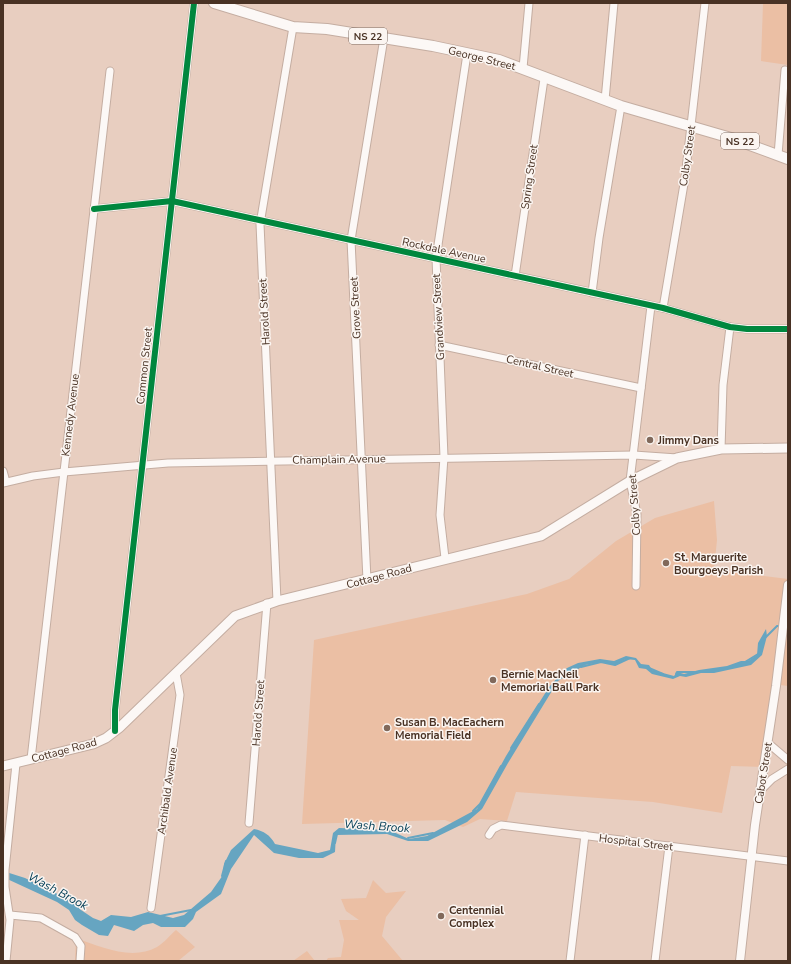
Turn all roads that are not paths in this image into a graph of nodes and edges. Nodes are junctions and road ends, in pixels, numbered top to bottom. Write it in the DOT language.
graph roads {
  1 [pos="194,3"];
  2 [pos="214,3"];
  3 [pos="529,3"];
  4 [pos="614,3"];
  5 [pos="705,3"];
  6 [pos="293,27"];
  7 [pos="384,38"];
  8 [pos="467,54"];
  9 [pos="523,68"];
  10 [pos="785,70"];
  11 [pos="110,71"];
  12 [pos="544,79"];
  13 [pos="605,100"];
  14 [pos="621,106"];
  15 [pos="692,126"];
  16 [pos="778,155"];
  17 [pos="788,159"];
  18 [pos="172,201"];
  19 [pos="94,209"];
  20 [pos="260,220"];
  21 [pos="351,240"];
  22 [pos="436,258"];
  23 [pos="514,276"];
  24 [pos="592,293"];
  25 [pos="651,306"];
  26 [pos="663,308"];
  27 [pos="730,327"];
  28 [pos="788,329"];
  29 [pos="439,345"];
  30 [pos="641,388"];
  31 [pos="788,448"];
  32 [pos="721,449"];
  33 [pos="634,455"];
  34 [pos="444,457"];
  35 [pos="677,458"];
  36 [pos="362,459"];
  37 [pos="271,460"];
  38 [pos="143,465"];
  39 [pos="3,471"];
  40 [pos="64,472"];
  41 [pos="630,481"];
  42 [pos="5,483"];
  43 [pos="445,558"];
  44 [pos="367,580"];
  45 [pos="788,585"];
  46 [pos="636,586"];
  47 [pos="277,601"];
  48 [pos="267,603"];
  49 [pos="176,674"];
  50 [pos="115,731"];
  51 [pos="768,742"];
  52 [pos="31,759"];
  53 [pos="788,760"];
  54 [pos="16,764"];
  55 [pos="3,766"];
  56 [pos="788,769"];
  57 [pos="761,790"];
  58 [pos="249,823"];
  59 [pos="489,835"];
  60 [pos="585,835"];
  61 [pos="669,846"];
  62 [pos="752,857"];
  63 [pos="788,861"];
  64 [pos="151,908"];
  65 [pos="10,915"];
  66 [pos="6,961"];
  67 [pos="80,961"];
  68 [pos="570,961"];
  69 [pos="655,961"];
  70 [pos="740,961"];
  1 -- 18 [label="street, Common Street"];
  2 -- 6 [label="main road, George Street / NS 22"];
  3 -- 9 [label="street"];
  4 -- 13 [label="street"];
  5 -- 15 [label="street, Colby Street"];
  6 -- 7 [label="main road, George Street / NS 22"];
  6 -- 20 [label="street, Harold Street"];
  7 -- 8 [label="main road, George Street / NS 22"];
  7 -- 21 [label="street, Grove Street"];
  8 -- 9 [label="main road, George Street / NS 22"];
  8 -- 22 [label="street, Grandview Street"];
  9 -- 12 [label="main road, George Street / NS 22"];
  10 -- 16 [label="street"];
  11 -- 19 [label="street, Kennedy Avenue"];
  12 -- 13 [label="main road, George Street / NS 22"];
  12 -- 23 [label="street, Spring Street"];
  13 -- 14 [label="main road, George Street / NS 22"];
  14 -- 15 [label="main road, George Street / NS 22"];
  14 -- 24 [label="street"];
  15 -- 16 [label="main road, George Street / NS 22"];
  15 -- 26 [label="street, Colby Street"];
  16 -- 17 [label="main road, George Street / NS 22"];
  18 -- 19 [label="street, Rockdale Avenue"];
  18 -- 20 [label="street, Rockdale Avenue"];
  18 -- 38 [label="street, Common Street"];
  19 -- 40 [label="street, Kennedy Avenue"];
  20 -- 21 [label="street, Rockdale Avenue"];
  20 -- 37 [label="street, Harold Street"];
  21 -- 22 [label="street, Rockdale Avenue"];
  21 -- 36 [label="street, Grove Street"];
  22 -- 23 [label="street, Rockdale Avenue"];
  22 -- 29 [label="street, Grandview Street"];
  23 -- 24 [label="street, Rockdale Avenue"];
  24 -- 25 [label="street, Rockdale Avenue"];
  25 -- 26 [label="street, Rockdale Avenue"];
  25 -- 30 [label="street, Colby Street"];
  26 -- 27 [label="street, Rockdale Avenue"];
  27 -- 28 [label="street, Rockdale Avenue"];
  27 -- 32 [label="street"];
  29 -- 30 [label="street, Central Street"];
  29 -- 34 [label="street, Grandview Street"];
  30 -- 33 [label="street, Colby Street"];
  31 -- 32 [label="main road, Cottage Road"];
  32 -- 35 [label="main road, Cottage Road"];
  33 -- 34 [label="street, Champlain Avenue"];
  33 -- 35 [label="street, Champlain Avenue"];
  33 -- 41 [label="street, Colby Street"];
  34 -- 36 [label="street, Champlain Avenue"];
  34 -- 43 [label="street, Grandview Street"];
  35 -- 41 [label="main road, Cottage Road"];
  36 -- 37 [label="street, Champlain Avenue"];
  36 -- 44 [label="street, Grove Street"];
  37 -- 38 [label="street, Champlain Avenue"];
  37 -- 47 [label="street, Harold Street"];
  38 -- 40 [label="street, Champlain Avenue"];
  38 -- 50 [label="street, Common Street"];
  39 -- 42 [label="street"];
  40 -- 42 [label="street, Champlain Avenue"];
  40 -- 52 [label="street, Kennedy Avenue"];
  41 -- 43 [label="main road, Cottage Road"];
  41 -- 46 [label="street, Colby Street"];
  43 -- 44 [label="main road, Cottage Road"];
  44 -- 47 [label="main road, Cottage Road"];
  45 -- 51 [label="street, Cabot Street"];
  47 -- 48 [label="main road, Cottage Road"];
  48 -- 49 [label="main road, Cottage Road"];
  48 -- 58 [label="street, Harold Street"];
  49 -- 50 [label="main road, Cottage Road"];
  49 -- 64 [label="street, Archibald Avenue"];
  50 -- 52 [label="main road, Cottage Road"];
  51 -- 53 [label="street"];
  51 -- 57 [label="street, Cabot Street"];
  52 -- 54 [label="main road, Cottage Road"];
  54 -- 55 [label="main road, Cottage Road"];
  54 -- 65 [label="street"];
  56 -- 57 [label="street"];
  57 -- 62 [label="street, Cabot Street"];
  59 -- 60 [label="street, Hospital Street"];
  60 -- 61 [label="street, Hospital Street"];
  60 -- 68 [label="street"];
  61 -- 62 [label="street, Hospital Street"];
  61 -- 69 [label="street"];
  62 -- 63 [label="street, Hospital Street"];
  62 -- 70 [label="street, Cabot Street"];
  65 -- 66 [label="street"];
  65 -- 67 [label="street"];
}
